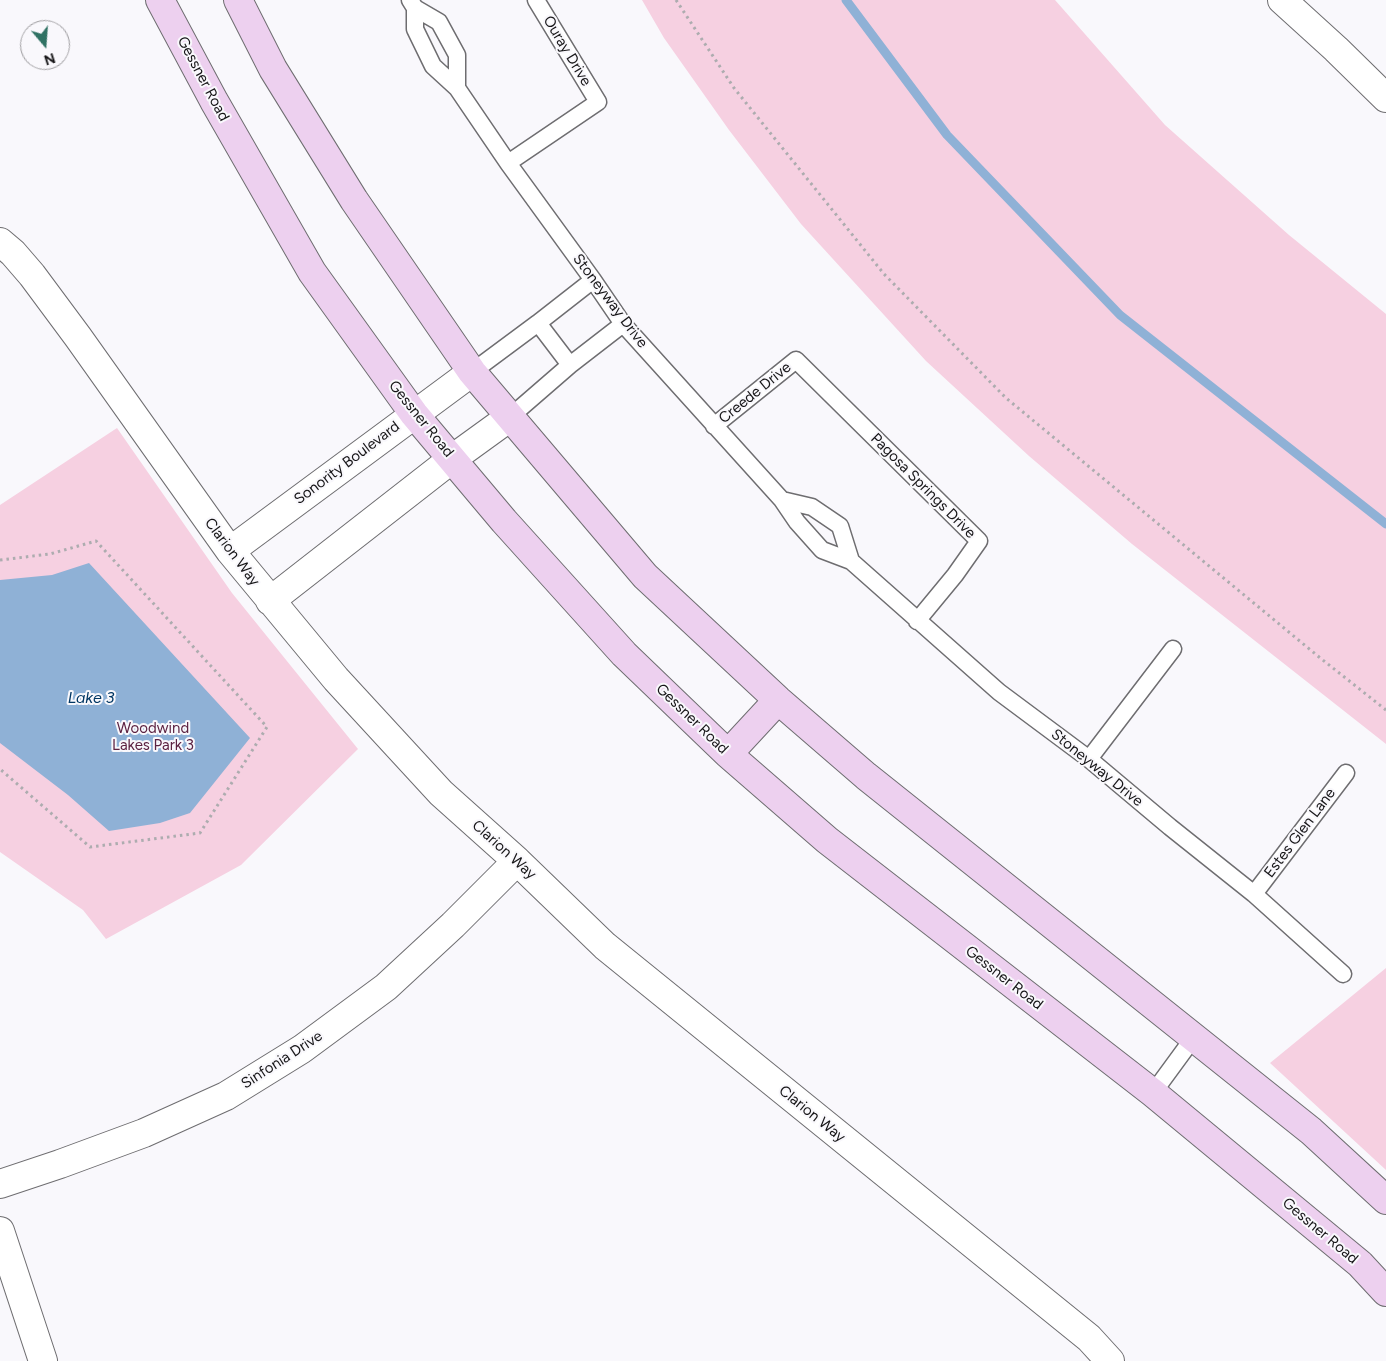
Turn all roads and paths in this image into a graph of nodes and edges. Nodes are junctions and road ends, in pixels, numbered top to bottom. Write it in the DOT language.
graph roads {
  1 [pos="160,0"];
  2 [pos="238,0"];
  3 [pos="536,0"];
  4 [pos="676,0"];
  5 [pos="1282,0"];
  6 [pos="412,4"];
  7 [pos="457,88"];
  8 [pos="1386,98"];
  9 [pos="508,163"];
  10 [pos="0,242"];
  11 [pos="593,280"];
  12 [pos="538,323"];
  13 [pos="623,324"];
  14 [pos="796,360"];
  15 [pos="570,365"];
  16 [pos="472,372"];
  17 [pos="414,414"];
  18 [pos="510,417"];
  19 [pos="714,426"];
  20 [pos="452,459"];
  21 [pos="782,500"];
  22 [pos="230,551"];
  23 [pos="0,560"];
  24 [pos="852,561"];
  25 [pos="270,601"];
  26 [pos="916,620"];
  27 [pos="1173,649"];
  28 [pos="778,700"];
  29 [pos="1386,710"];
  30 [pos="728,754"];
  31 [pos="1089,759"];
  32 [pos="0,769"];
  33 [pos="1346,773"];
  34 [pos="518,861"];
  35 [pos="1254,894"];
  36 [pos="1342,974"];
  37 [pos="1194,1037"];
  38 [pos="1153,1093"];
  39 [pos="0,1184"];
  40 [pos="1386,1200"];
  41 [pos="0,1231"];
  42 [pos="1386,1292"];
  43 [pos="43,1361"];
  44 [pos="1110,1361"];
  1 -- 17 [label="main road, Gessner Road"];
  2 -- 16 [label="main road"];
  3 -- 9 [label="lane, Ouray Drive"];
  4 -- 29 [label="path"];
  5 -- 8 [label="street"];
  6 -- 7 [label="lane, Stoneyway Drive"];
  6 -- 7 [label="lane, Stoneyway Drive"];
  7 -- 9 [label="lane, Stoneyway Drive"];
  9 -- 11 [label="lane, Stoneyway Drive"];
  10 -- 22 [label="street, Clarion Way"];
  11 -- 12 [label="lane, Sonority Boulevard"];
  11 -- 13 [label="lane, Stoneyway Drive"];
  12 -- 15 [label="lane"];
  12 -- 16 [label="lane, Sonority Boulevard"];
  13 -- 15 [label="lane"];
  13 -- 19 [label="lane, Stoneyway Drive"];
  14 -- 19 [label="lane, Creede Drive"];
  14 -- 26 [label="lane, Pagosa Springs Drive"];
  15 -- 18 [label="lane"];
  16 -- 17 [label="street, Sonority Boulevard"];
  16 -- 18 [label="main road"];
  17 -- 20 [label="main road, Gessner Road"];
  17 -- 22 [label="street, Sonority Boulevard"];
  18 -- 20 [label="street"];
  18 -- 28 [label="main road"];
  19 -- 21 [label="lane, Stoneyway Drive"];
  20 -- 25 [label="street"];
  20 -- 30 [label="main road, Gessner Road"];
  21 -- 24 [label="lane, Stoneyway Drive"];
  21 -- 24 [label="lane, Stoneyway Drive"];
  22 -- 25 [label="street, Clarion Way"];
  23 -- 32 [label="path"];
  24 -- 26 [label="lane, Stoneyway Drive"];
  25 -- 34 [label="street, Clarion Way"];
  26 -- 31 [label="lane, Stoneyway Drive"];
  27 -- 31 [label="lane"];
  28 -- 30 [label="main road"];
  28 -- 37 [label="main road"];
  30 -- 38 [label="main road, Gessner Road"];
  31 -- 35 [label="lane, Stoneyway Drive"];
  33 -- 35 [label="lane, Estes Glen Lane"];
  34 -- 39 [label="street, Sinfonia Drive"];
  34 -- 44 [label="street, Clarion Way"];
  35 -- 36 [label="lane, Stoneyway Drive"];
  37 -- 38 [label="lane"];
  37 -- 40 [label="main road"];
  38 -- 42 [label="main road, Gessner Road"];
  41 -- 43 [label="street"];
}
